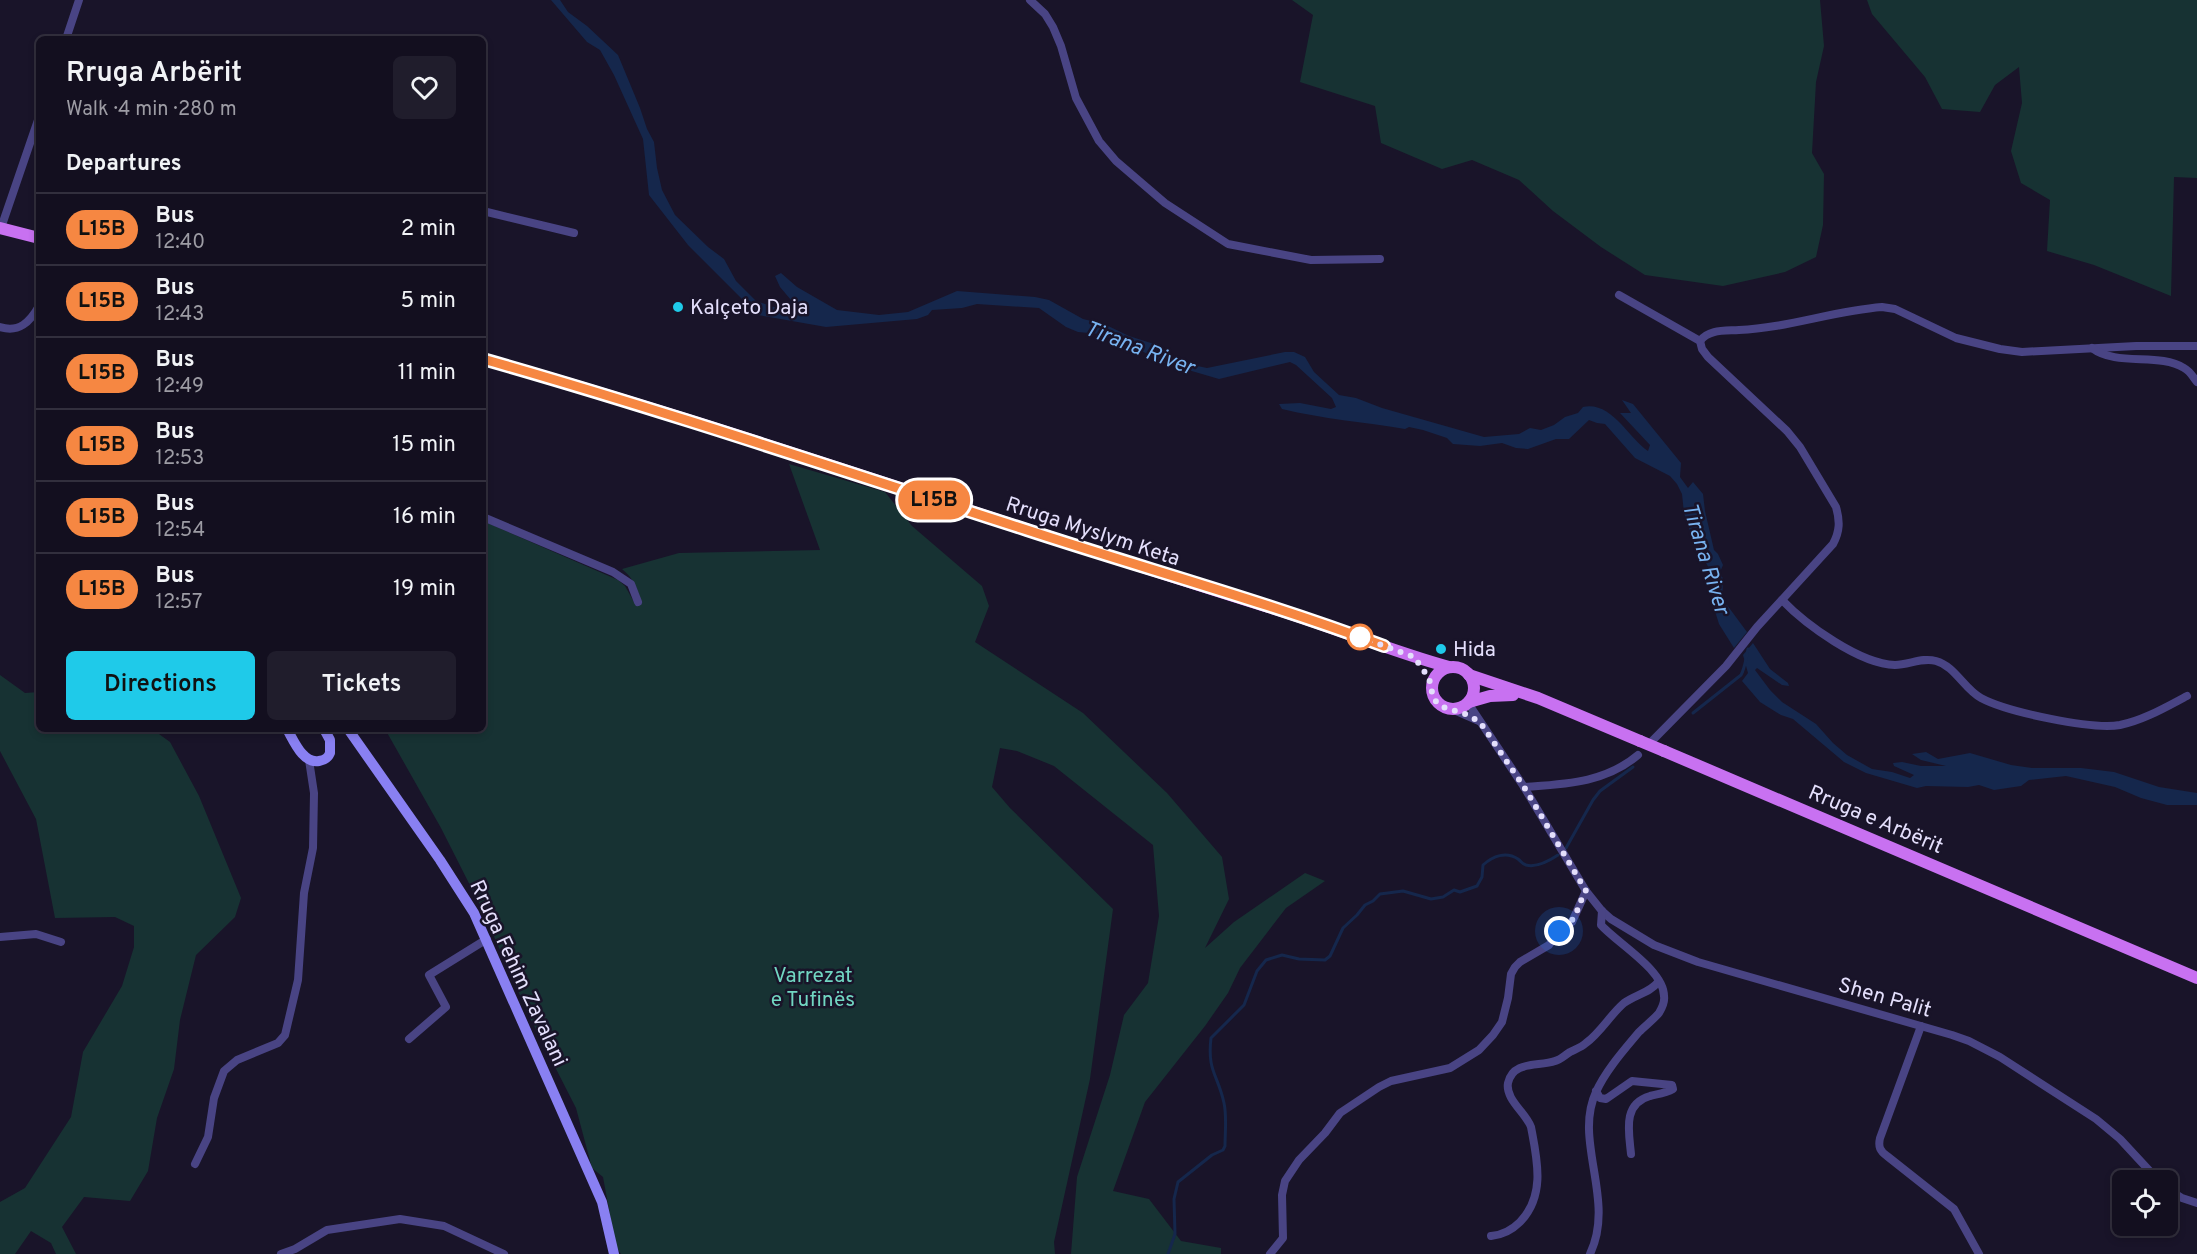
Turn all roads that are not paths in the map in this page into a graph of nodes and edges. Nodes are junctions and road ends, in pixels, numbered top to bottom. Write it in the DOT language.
graph roads {
  1 [pos="79,0"];
  2 [pos="1030,0"];
  3 [pos="67,36"];
  4 [pos="36,126"];
  5 [pos="486,212"];
  6 [pos="0,228"];
  7 [pos="574,233"];
  8 [pos="36,240"];
  9 [pos="1380,259"];
  10 [pos="1619,295"];
  11 [pos="36,310"];
  12 [pos="0,327"];
  13 [pos="1700,341"];
  14 [pos="2197,346"];
  15 [pos="2092,348"];
  16 [pos="486,360"];
  17 [pos="2197,382"];
  18 [pos="486,517"];
  19 [pos="1782,600"];
  20 [pos="638,602"];
  21 [pos="1414,657"];
  22 [pos="1449,667"];
  23 [pos="1469,675"];
  24 [pos="1432,686"];
  25 [pos="2187,696"];
  26 [pos="1538,698"];
  27 [pos="1469,702"];
  28 [pos="1454,710"];
  29 [pos="1480,722"];
  30 [pos="289,732"];
  31 [pos="326,732"];
  32 [pos="350,732"];
  33 [pos="1653,740"];
  34 [pos="1638,755"];
  35 [pos="309,760"];
  36 [pos="1524,787"];
  37 [pos="1584,888"];
  38 [pos="1602,911"];
  39 [pos="0,937"];
  40 [pos="487,939"];
  41 [pos="61,942"];
  42 [pos="2197,978"];
  43 [pos="1658,982"];
  44 [pos="1921,1026"];
  45 [pos="409,1039"];
  46 [pos="1596,1091"];
  47 [pos="1631,1154"];
  48 [pos="195,1164"];
  49 [pos="2149,1170"];
  50 [pos="2178,1196"];
  51 [pos="2197,1203"];
  52 [pos="1491,1236"];
  53 [pos="281,1254"];
  54 [pos="504,1254"];
  55 [pos="614,1254"];
  56 [pos="1270,1254"];
  57 [pos="1590,1254"];
  58 [pos="1979,1254"];
  1 -- 3 [label="street"];
  2 -- 9 [label="street"];
  4 -- 6 [label="street"];
  5 -- 7 [label="street"];
  6 -- 8 [label="main road"];
  10 -- 13 [label="street"];
  11 -- 12 [label="street"];
  13 -- 15 [label="street"];
  13 -- 19 [label="street"];
  14 -- 15 [label="street"];
  15 -- 17 [label="street"];
  16 -- 21 [label="main road, Rruga Myslym Keta"];
  18 -- 20 [label="street"];
  19 -- 25 [label="street"];
  19 -- 33 [label="street"];
  21 -- 22 [label="main road, Rruga Myslym Keta"];
  21 -- 24 [label="main road"];
  22 -- 23 [label="main road"];
  22 -- 24 [label="main road"];
  23 -- 26 [label="main road, Rruga e Arbërit"];
  23 -- 27 [label="main road"];
  24 -- 28 [label="main road"];
  26 -- 27 [label="main road, Rruga e Arbërit"];
  26 -- 42 [label="main road, Rruga e Arbërit, bridge"];
  27 -- 28 [label="main road"];
  27 -- 29 [label="street, Shen Palit"];
  28 -- 29 [label="street"];
  29 -- 36 [label="street, Shen Palit"];
  30 -- 35 [label="street"];
  31 -- 35 [label="street"];
  32 -- 40 [label="street, Rruga Fehim Zavalani"];
  34 -- 36 [label="street"];
  35 -- 48 [label="street"];
  36 -- 37 [label="street, Shen Palit"];
  37 -- 38 [label="street, Shen Palit"];
  37 -- 56 [label="street"];
  38 -- 43 [label="street"];
  38 -- 44 [label="street, Shen Palit"];
  39 -- 41 [label="street"];
  40 -- 45 [label="street"];
  40 -- 55 [label="street, Rruga Fehim Zavalani"];
  43 -- 46 [label="street"];
  43 -- 52 [label="street"];
  44 -- 49 [label="street, Shen Palit"];
  44 -- 58 [label="street"];
  46 -- 47 [label="street"];
  46 -- 57 [label="street"];
  50 -- 51 [label="street"];
  53 -- 54 [label="street"];
}
